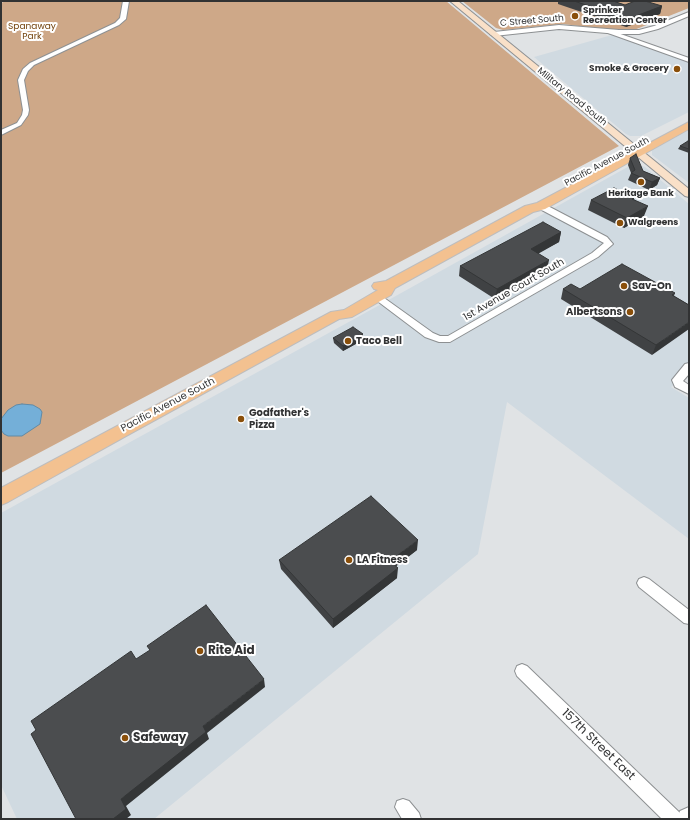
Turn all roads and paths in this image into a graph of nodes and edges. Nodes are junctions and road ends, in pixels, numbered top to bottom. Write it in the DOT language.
graph roads {
  1 [pos="126,1"];
  2 [pos="454,1"];
  3 [pos="689,14"];
  4 [pos="610,32"];
  5 [pos="494,34"];
  6 [pos="689,60"];
  7 [pos="689,118"];
  8 [pos="689,125"];
  9 [pos="1,133"];
  10 [pos="635,150"];
  11 [pos="689,194"];
  12 [pos="535,207"];
  13 [pos="389,285"];
  14 [pos="377,297"];
  15 [pos="336,315"];
  16 [pos="689,367"];
  17 [pos="689,390"];
  18 [pos="1,497"];
  19 [pos="644,583"];
  20 [pos="689,618"];
  21 [pos="522,671"];
  22 [pos="674,819"];
  1 -- 9 [label="street"];
  2 -- 5 [label="main road, Military Road South"];
  3 -- 4 [label="street, C Street South"];
  4 -- 5 [label="street, C Street South"];
  4 -- 6 [label="street"];
  5 -- 10 [label="main road, Military Road South"];
  7 -- 10 [label="main road, Pacific Avenue South"];
  8 -- 10 [label="main road, Pacific Avenue South"];
  10 -- 11 [label="main road, Military Road South"];
  10 -- 12 [label="main road, Pacific Avenue South"];
  12 -- 13 [label="main road, Pacific Avenue South"];
  12 -- 14 [label="street, 1st Avenue Court South"];
  13 -- 14 [label="main road, Pacific Avenue South"];
  13 -- 15 [label="main road, Pacific Avenue South"];
  14 -- 15 [label="main road, Pacific Avenue South"];
  15 -- 18 [label="main road, Pacific Avenue South"];
  16 -- 17 [label="street"];
  19 -- 20 [label="street"];
  21 -- 22 [label="street, 157th Street East"];
}
